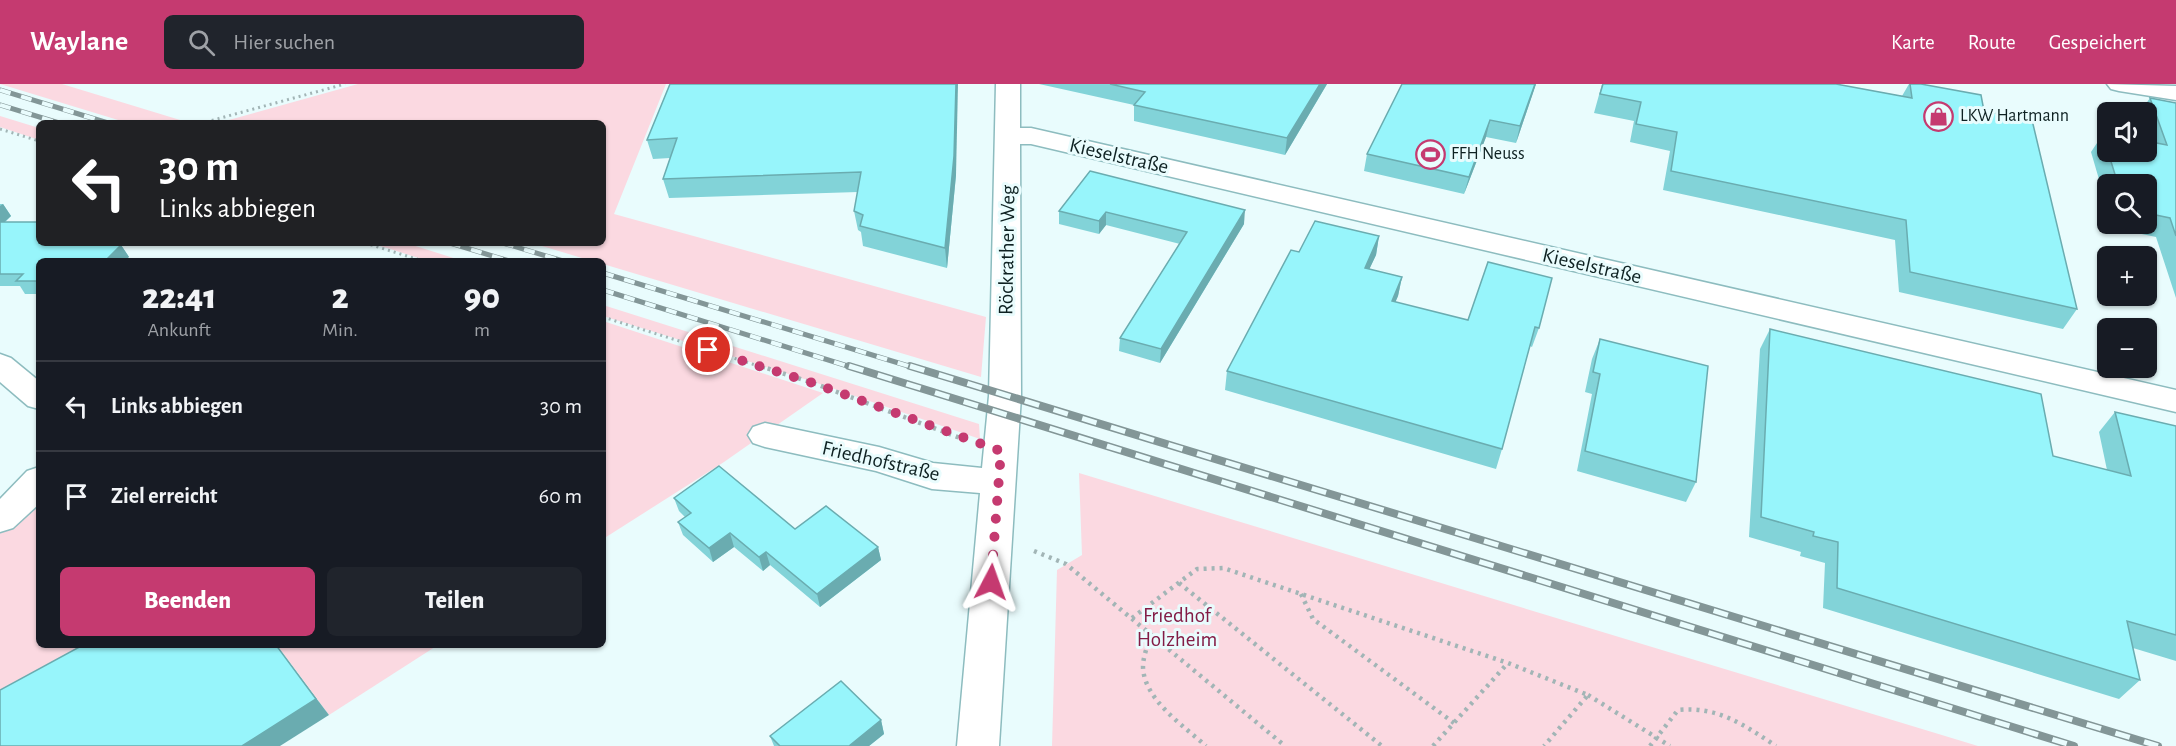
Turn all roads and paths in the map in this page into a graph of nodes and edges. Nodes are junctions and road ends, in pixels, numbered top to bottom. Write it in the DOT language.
graph roads {
  1 [pos="345,84"];
  2 [pos="1008,84"];
  3 [pos="2119,84"];
  4 [pos="2176,93"];
  5 [pos="213,120"];
  6 [pos="0,129"];
  7 [pos="1008,136"];
  8 [pos="36,140"];
  9 [pos="375,246"];
  10 [pos="413,258"];
  11 [pos="606,318"];
  12 [pos="0,365"];
  13 [pos="36,395"];
  14 [pos="2176,401"];
  15 [pos="765,435"];
  16 [pos="1000,467"];
  17 [pos="36,483"];
  18 [pos="0,518"];
  19 [pos="1066,564"];
  20 [pos="1179,583"];
  21 [pos="1301,593"];
  22 [pos="1132,618"];
  23 [pos="1151,635"];
  24 [pos="1508,663"];
  25 [pos="1588,695"];
  26 [pos="1454,723"];
  27 [pos="1657,737"];
  28 [pos="978,746"];
  29 [pos="1206,746"];
  30 [pos="1285,746"];
  31 [pos="1382,746"];
  32 [pos="1433,746"];
  33 [pos="1544,746"];
  34 [pos="1650,746"];
  35 [pos="1670,746"];
  36 [pos="1776,746"];
  1 -- 5 [label="path"];
  2 -- 7 [label="street, Röckrather Weg"];
  3 -- 4 [label="street"];
  6 -- 8 [label="path"];
  7 -- 14 [label="street, Kieselstraße"];
  7 -- 16 [label="street, Röckrather Weg"];
  9 -- 10 [label="path"];
  11 -- 16 [label="path"];
  12 -- 13 [label="street"];
  15 -- 16 [label="street, Friedhofstraße"];
  16 -- 28 [label="street"];
  17 -- 18 [label="street"];
  19 -- 22 [label="path"];
  20 -- 21 [label="path"];
  20 -- 22 [label="path"];
  20 -- 31 [label="path"];
  21 -- 24 [label="path"];
  21 -- 26 [label="path"];
  22 -- 23 [label="path"];
  23 -- 29 [label="path"];
  23 -- 30 [label="path"];
  24 -- 25 [label="path"];
  24 -- 26 [label="path"];
  25 -- 27 [label="path"];
  25 -- 33 [label="path"];
  26 -- 32 [label="path"];
  27 -- 34 [label="path"];
  27 -- 35 [label="path"];
  27 -- 36 [label="path"];
}
